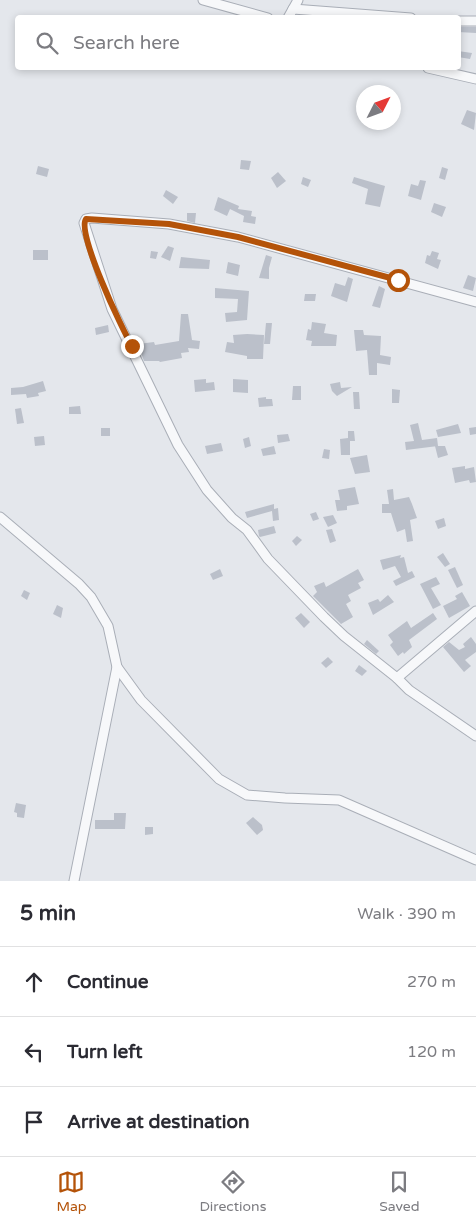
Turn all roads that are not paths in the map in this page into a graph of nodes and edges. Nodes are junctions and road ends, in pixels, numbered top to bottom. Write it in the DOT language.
graph roads {
  1 [pos="203,0"];
  2 [pos="298,0"];
  3 [pos="290,13"];
  4 [pos="257,15"];
  5 [pos="338,15"];
  6 [pos="461,21"];
  7 [pos="476,21"];
  8 [pos="437,70"];
  9 [pos="476,79"];
  10 [pos="476,302"];
  11 [pos="0,517"];
  12 [pos="476,610"];
  13 [pos="117,668"];
  14 [pos="397,678"];
  15 [pos="476,736"];
  16 [pos="476,860"];
  17 [pos="74,881"];
  1 -- 4 [label="street"];
  2 -- 3 [label="street"];
  3 -- 5 [label="street"];
  6 -- 7 [label="street"];
  8 -- 9 [label="street"];
  10 -- 14 [label="street"];
  11 -- 13 [label="street"];
  12 -- 14 [label="street"];
  13 -- 16 [label="street"];
  13 -- 17 [label="street"];
  14 -- 15 [label="street"];
}
